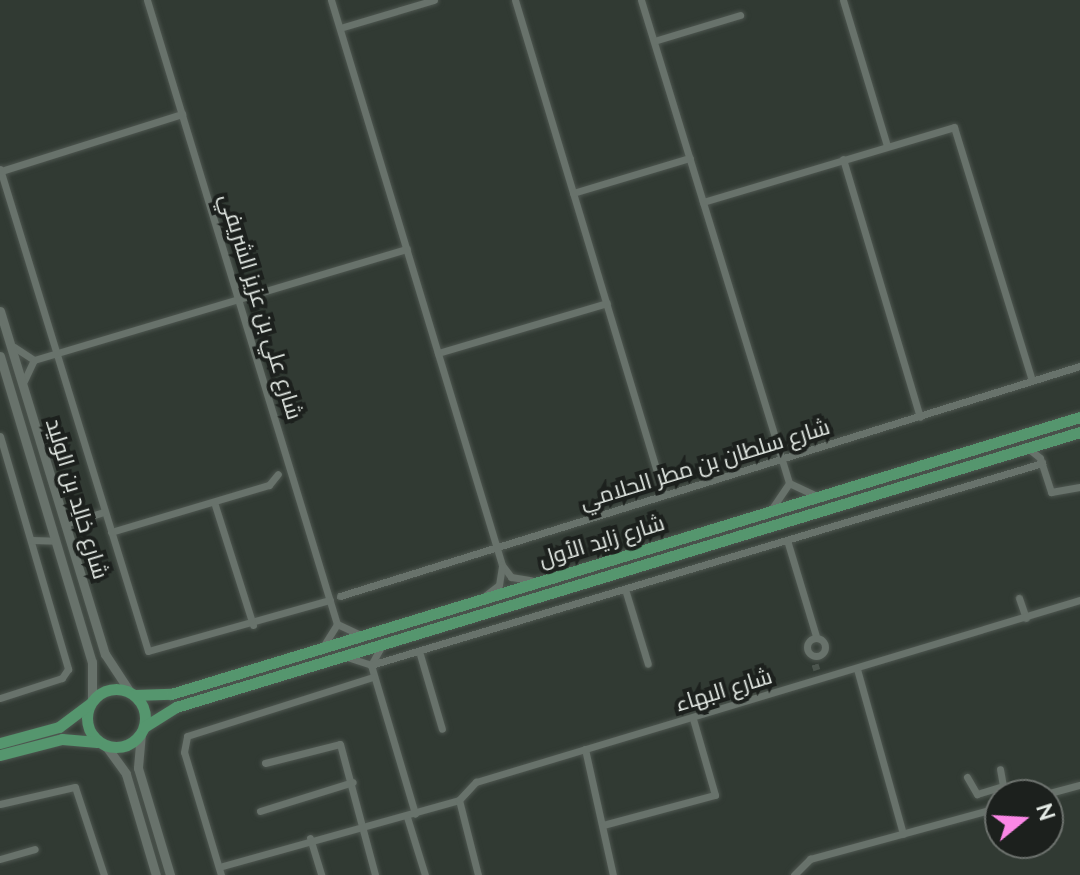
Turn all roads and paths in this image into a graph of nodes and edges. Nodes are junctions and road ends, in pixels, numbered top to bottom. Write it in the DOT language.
graph roads {
  1 [pos="147,0"];
  2 [pos="331,0"];
  3 [pos="434,0"];
  4 [pos="515,0"];
  5 [pos="641,0"];
  6 [pos="843,0"];
  7 [pos="740,15"];
  8 [pos="340,28"];
  9 [pos="654,41"];
  10 [pos="182,114"];
  11 [pos="887,146"];
  12 [pos="690,158"];
  13 [pos="843,159"];
  14 [pos="0,170"];
  15 [pos="573,193"];
  16 [pos="703,202"];
  17 [pos="407,249"];
  18 [pos="238,299"];
  19 [pos="607,303"];
  20 [pos="0,311"];
  21 [pos="6,330"];
  22 [pos="438,353"];
  23 [pos="56,354"];
  24 [pos="0,356"];
  25 [pos="34,360"];
  26 [pos="1080,366"];
  27 [pos="1032,380"];
  28 [pos="29,405"];
  29 [pos="920,417"];
  30 [pos="1080,417"];
  31 [pos="1080,432"];
  32 [pos="0,436"];
  33 [pos="1027,448"];
  34 [pos="782,460"];
  35 [pos="1042,463"];
  36 [pos="278,474"];
  37 [pos="789,483"];
  38 [pos="1080,487"];
  39 [pos="837,492"];
  40 [pos="664,495"];
  41 [pos="214,502"];
  42 [pos="104,512"];
  43 [pos="757,516"];
  44 [pos="65,524"];
  45 [pos="51,525"];
  46 [pos="111,532"];
  47 [pos="35,539"];
  48 [pos="787,540"];
  49 [pos="56,541"];
  50 [pos="498,549"];
  51 [pos="502,565"];
  52 [pos="550,579"];
  53 [pos="625,589"];
  54 [pos="340,596"];
  55 [pos="1019,598"];
  56 [pos="330,600"];
  57 [pos="1080,600"];
  58 [pos="469,604"];
  59 [pos="1026,618"];
  60 [pos="337,624"];
  61 [pos="253,625"];
  62 [pos="373,633"];
  63 [pos="816,636"];
  64 [pos="385,643"];
  65 [pos="313,651"];
  66 [pos="419,651"];
  67 [pos="339,657"];
  68 [pos="815,663"];
  69 [pos="648,664"];
  70 [pos="371,665"];
  71 [pos="857,669"];
  72 [pos="373,677"];
  73 [pos="821,680"];
  74 [pos="132,693"];
  75 [pos="0,698"];
  76 [pos="91,702"];
  77 [pos="693,719"];
  78 [pos="442,729"];
  79 [pos="142,730"];
  80 [pos="0,743"];
  81 [pos="103,744"];
  82 [pos="585,749"];
  83 [pos="0,755"];
  84 [pos="265,763"];
  85 [pos="1000,769"];
  86 [pos="967,777"];
  87 [pos="1003,779"];
  88 [pos="353,782"];
  89 [pos="984,792"];
  90 [pos="459,800"];
  91 [pos="0,804"];
  92 [pos="260,811"];
  93 [pos="984,811"];
  94 [pos="411,815"];
  95 [pos="603,825"];
  96 [pos="367,828"];
  97 [pos="903,834"];
  98 [pos="310,838"];
  99 [pos="35,849"];
  100 [pos="0,859"];
  101 [pos="220,871"];
  102 [pos="104,875"];
  103 [pos="156,875"];
  104 [pos="170,875"];
  105 [pos="321,875"];
  106 [pos="375,875"];
  107 [pos="425,875"];
  108 [pos="478,875"];
  109 [pos="613,875"];
  110 [pos="794,875"];
  1 -- 10 [label="street, شارع علي بن عزيز الشريفي"];
  2 -- 8 [label="street"];
  3 -- 8 [label="street"];
  4 -- 15 [label="street"];
  5 -- 9 [label="street"];
  6 -- 11 [label="street"];
  7 -- 9 [label="street"];
  8 -- 17 [label="street"];
  9 -- 12 [label="street"];
  10 -- 14 [label="street"];
  10 -- 18 [label="street, شارع علي بن عزيز الشريفي"];
  11 -- 13 [label="street"];
  11 -- 27 [label="street"];
  12 -- 15 [label="street"];
  12 -- 16 [label="street"];
  13 -- 16 [label="street"];
  13 -- 29 [label="street"];
  14 -- 23 [label="street"];
  15 -- 19 [label="street"];
  16 -- 34 [label="street"];
  17 -- 18 [label="street"];
  17 -- 22 [label="street"];
  18 -- 23 [label="street"];
  18 -- 56 [label="street, شارع علي بن عزيز الشريفي"];
  19 -- 22 [label="street"];
  19 -- 40 [label="street"];
  20 -- 21 [label="street, شارع خالِد بن الوليد"];
  21 -- 25 [label="street"];
  21 -- 28 [label="street, شارع خالِد بن الوليد"];
  22 -- 50 [label="street"];
  23 -- 25 [label="street"];
  23 -- 42 [label="street"];
  24 -- 45 [label="street, شارع خالِد بن الوليد"];
  25 -- 28 [label="street"];
  26 -- 27 [label="street, شارع سلطان بن مطر الحلامي"];
  27 -- 29 [label="street, شارع سلطان بن مطر الحلامي"];
  28 -- 44 [label="street, شارع خالِد بن الوليد"];
  29 -- 34 [label="street, شارع سلطان بن مطر الحلامي"];
  30 -- 39 [label="main road, شارع زايد الأول"];
  31 -- 33 [label="main road, شارع زايد الأول"];
  32 -- 47 [label="street"];
  33 -- 35 [label="street"];
  33 -- 64 [label="main road, شارع زايد الأول"];
  34 -- 37 [label="street"];
  34 -- 40 [label="street, شارع سلطان بن مطر الحلامي"];
  35 -- 38 [label="street"];
  35 -- 48 [label="street"];
  36 -- 41 [label="street"];
  37 -- 39 [label="street"];
  37 -- 43 [label="street"];
  39 -- 43 [label="main road, شارع زايد الأول"];
  40 -- 50 [label="street, شارع سلطان بن مطر الحلامي"];
  41 -- 46 [label="street"];
  41 -- 61 [label="street"];
  42 -- 44 [label="street"];
  42 -- 46 [label="street"];
  43 -- 52 [label="main road, شارع زايد الأول"];
  44 -- 74 [label="street, شارع خالِد بن الوليد"];
  45 -- 47 [label="street"];
  45 -- 49 [label="street, شارع خالِد بن الوليد"];
  46 -- 61 [label="street"];
  47 -- 49 [label="street"];
  47 -- 75 [label="street"];
  48 -- 53 [label="street"];
  48 -- 63 [label="street"];
  49 -- 76 [label="street, شارع خالِد بن الوليد"];
  50 -- 51 [label="street"];
  50 -- 54 [label="street, شارع سلطان بن مطر الحلامي"];
  51 -- 52 [label="street"];
  51 -- 58 [label="street"];
  52 -- 58 [label="main road, شارع زايد الأول"];
  53 -- 66 [label="street"];
  53 -- 69 [label="street"];
  55 -- 59 [label="street"];
  56 -- 60 [label="street, شارع علي بن عزيز الشريفي"];
  56 -- 61 [label="street"];
  57 -- 59 [label="street, شارع البهاء"];
  58 -- 62 [label="main road, شارع زايد الأول"];
  59 -- 71 [label="street, شارع البهاء"];
  60 -- 62 [label="street"];
  60 -- 65 [label="street"];
  62 -- 65 [label="main road, شارع زايد الأول"];
  63 -- 68 [label="street"];
  63 -- 68 [label="street"];
  64 -- 67 [label="main road, شارع زايد الأول"];
  64 -- 70 [label="street"];
  65 -- 74 [label="main road, شارع زايد الأول"];
  66 -- 70 [label="street"];
  66 -- 78 [label="street"];
  67 -- 70 [label="street"];
  67 -- 79 [label="main road, شارع زايد الأول"];
  68 -- 73 [label="street"];
  70 -- 72 [label="street"];
  71 -- 73 [label="street, شارع البهاء"];
  71 -- 97 [label="street"];
  72 -- 94 [label="street"];
  72 -- 101 [label="street"];
  73 -- 77 [label="street, شارع البهاء"];
  74 -- 76 [label="main road"];
  74 -- 79 [label="main road"];
  76 -- 80 [label="main road"];
  76 -- 81 [label="main road"];
  77 -- 82 [label="street, شارع البهاء"];
  77 -- 95 [label="street"];
  79 -- 81 [label="main road"];
  79 -- 104 [label="street"];
  81 -- 83 [label="main road"];
  81 -- 103 [label="street"];
  82 -- 90 [label="street, شارع البهاء"];
  82 -- 95 [label="street"];
  84 -- 88 [label="street"];
  85 -- 87 [label="street"];
  86 -- 89 [label="street"];
  88 -- 92 [label="street"];
  88 -- 96 [label="street"];
  90 -- 94 [label="street, شارع البهاء"];
  90 -- 108 [label="street"];
  91 -- 102 [label="street"];
  93 -- 97 [label="street"];
  94 -- 96 [label="street, شارع البهاء"];
  94 -- 107 [label="street"];
  95 -- 109 [label="street"];
  96 -- 98 [label="street, شارع البهاء"];
  96 -- 106 [label="street"];
  97 -- 110 [label="street"];
  98 -- 101 [label="street, شارع البهاء"];
  98 -- 105 [label="street"];
  99 -- 100 [label="street"];
}
